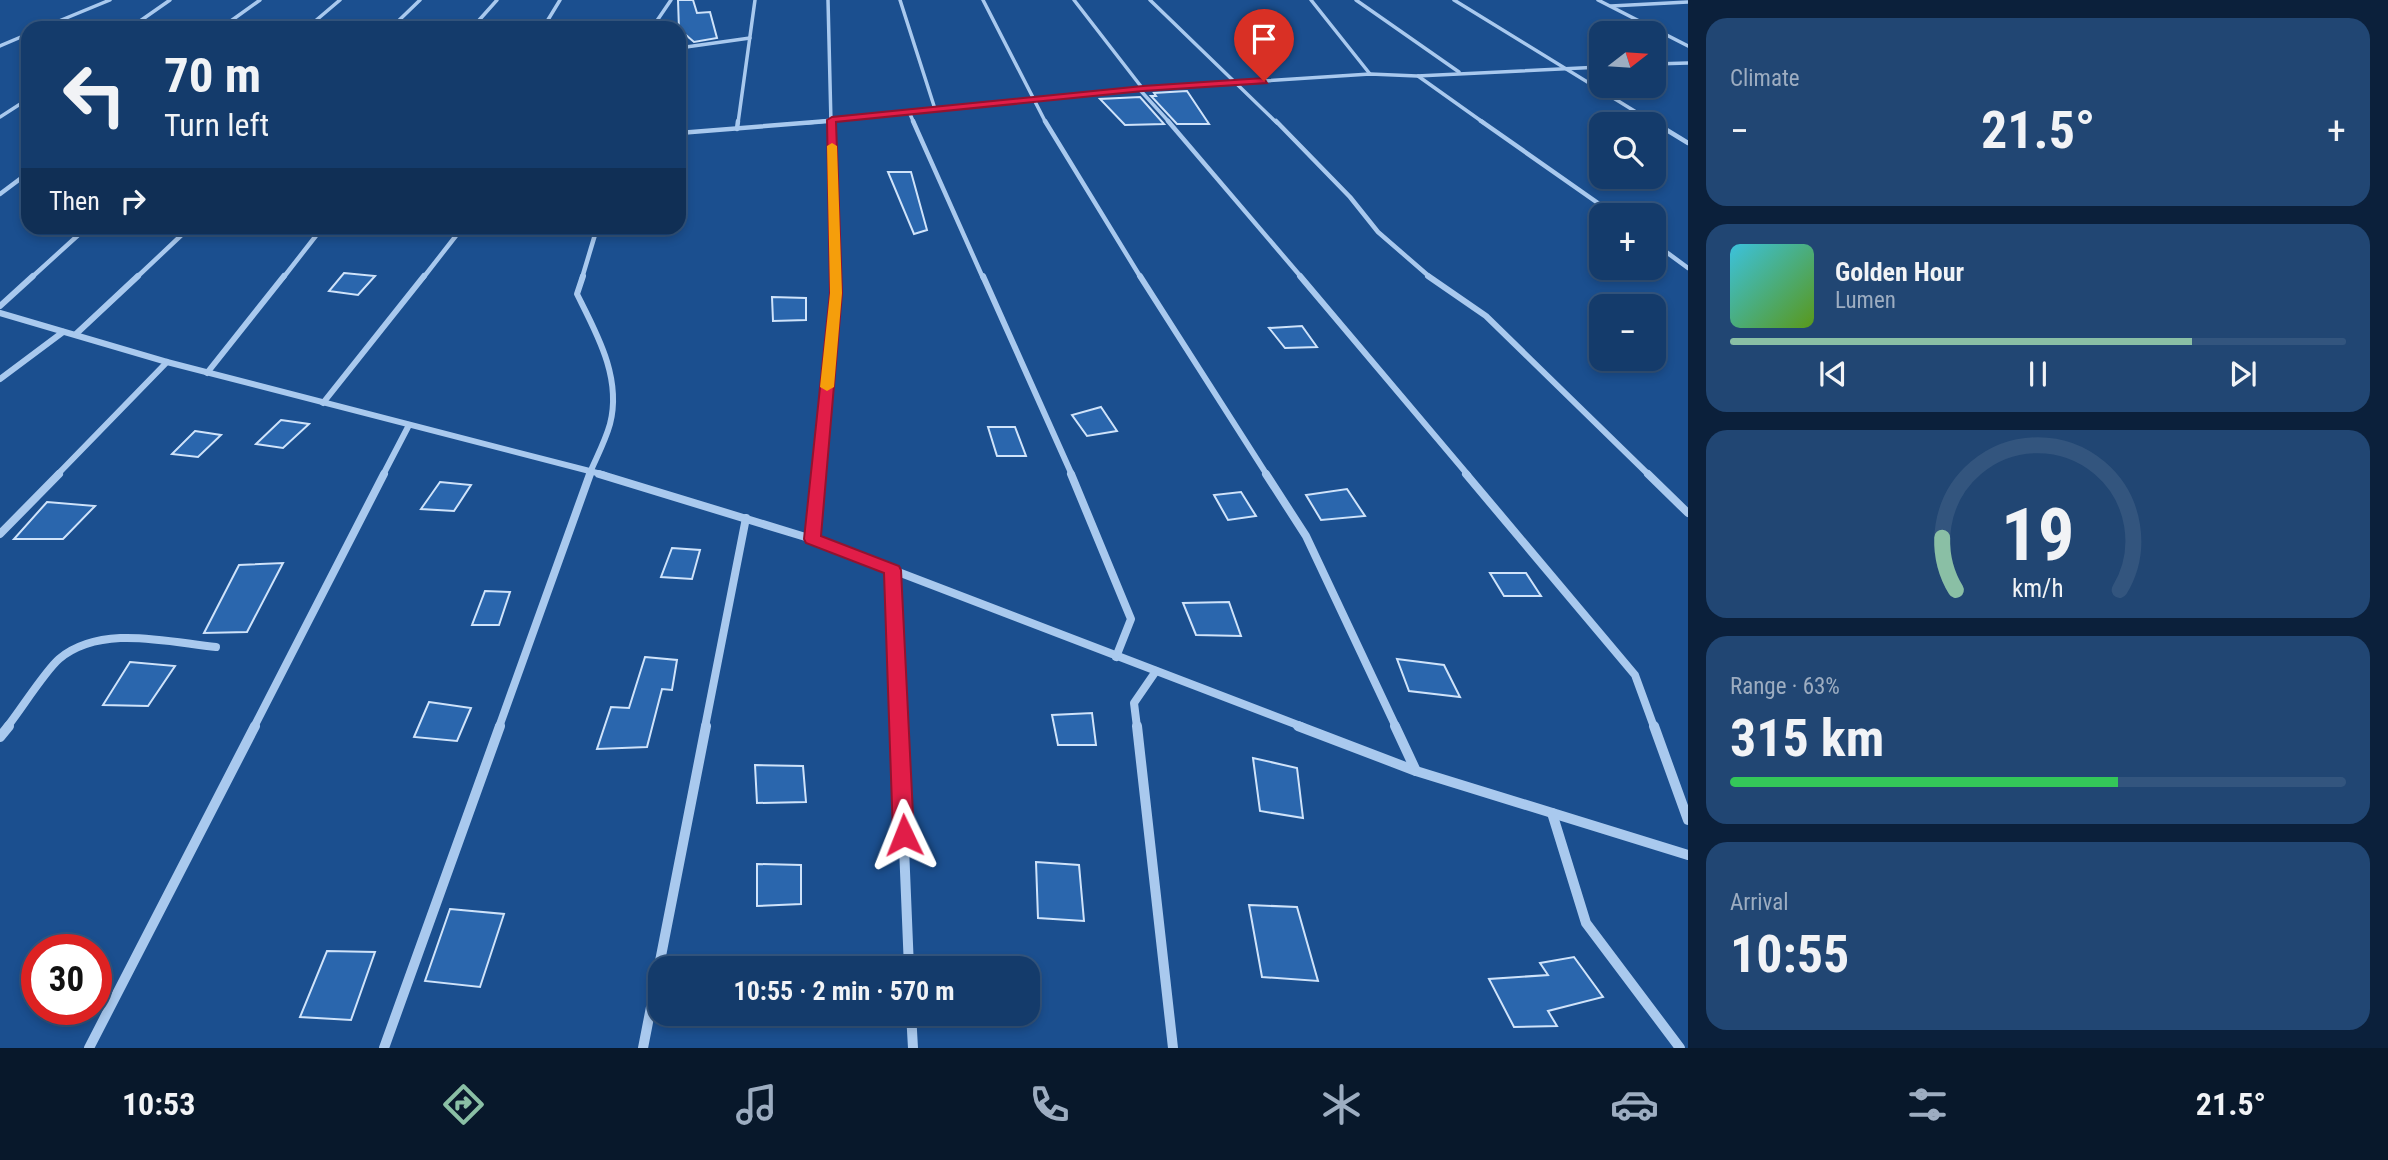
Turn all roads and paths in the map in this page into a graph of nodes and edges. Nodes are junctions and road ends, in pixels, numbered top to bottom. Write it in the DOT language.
graph roads {
  1 [pos="110,0"];
  2 [pos="170,0"];
  3 [pos="260,0"];
  4 [pos="340,0"];
  5 [pos="420,0"];
  6 [pos="497,0"];
  7 [pos="560,0"];
  8 [pos="671,0"];
  9 [pos="755,0"];
  10 [pos="828,0"];
  11 [pos="900,0"];
  12 [pos="983,0"];
  13 [pos="1074,0"];
  14 [pos="1150,0"];
  15 [pos="1311,0"];
  16 [pos="1356,0"];
  17 [pos="1454,0"];
  18 [pos="1598,0"];
  19 [pos="1688,2"];
  20 [pos="1610,6"];
  21 [pos="59,21"];
  22 [pos="140,21"];
  23 [pos="231,21"];
  24 [pos="315,21"];
  25 [pos="398,21"];
  26 [pos="478,21"];
  27 [pos="547,21"];
  28 [pos="657,21"];
  29 [pos="21,37"];
  30 [pos="750,38"];
  31 [pos="0,46"];
  32 [pos="1688,46"];
  33 [pos="686,47"];
  34 [pos="1688,63"];
  35 [pos="1666,64"];
  36 [pos="1589,67"];
  37 [pos="1562,68"];
  38 [pos="1459,72"];
  39 [pos="1370,74"];
  40 [pos="1418,76"];
  41 [pos="1238,82"];
  42 [pos="1142,90"];
  43 [pos="1033,101"];
  44 [pos="21,104"];
  45 [pos="934,109"];
  46 [pos="910,114"];
  47 [pos="0,117"];
  48 [pos="832,120"];
  49 [pos="737,129"];
  50 [pos="686,133"];
  51 [pos="1688,143"];
  52 [pos="21,178"];
  53 [pos="0,194"];
  54 [pos="1598,203"];
  55 [pos="78,235"];
  56 [pos="182,235"];
  57 [pos="316,235"];
  58 [pos="456,235"];
  59 [pos="595,235"];
  60 [pos="1666,252"];
  61 [pos="1688,268"];
  62 [pos="0,306"];
  63 [pos="0,313"];
  64 [pos="63,332"];
  65 [pos="76,334"];
  66 [pos="167,362"];
  67 [pos="207,373"];
  68 [pos="0,379"];
  69 [pos="323,403"];
  70 [pos="409,425"];
  71 [pos="591,471"];
  72 [pos="1688,513"];
  73 [pos="746,518"];
  74 [pos="0,534"];
  75 [pos="812,539"];
  76 [pos="893,570"];
  77 [pos="216,648"];
  78 [pos="1116,657"];
  79 [pos="1156,671"];
  80 [pos="0,737"];
  81 [pos="1416,771"];
  82 [pos="1552,813"];
  83 [pos="1688,820"];
  84 [pos="1688,855"];
  85 [pos="909,956"];
  86 [pos="912,1026"];
  87 [pos="89,1048"];
  88 [pos="384,1048"];
  89 [pos="643,1048"];
  90 [pos="913,1048"];
  91 [pos="1173,1048"];
  92 [pos="1680,1048"];
  1 -- 21 [label="street"];
  2 -- 22 [label="street"];
  3 -- 23 [label="street"];
  4 -- 24 [label="street"];
  5 -- 25 [label="street"];
  6 -- 26 [label="street"];
  7 -- 27 [label="street"];
  8 -- 28 [label="street"];
  9 -- 30 [label="street"];
  10 -- 48 [label="street"];
  11 -- 45 [label="street"];
  12 -- 43 [label="street"];
  13 -- 42 [label="street"];
  14 -- 41 [label="street"];
  15 -- 39 [label="street"];
  16 -- 38 [label="street"];
  17 -- 37 [label="street"];
  18 -- 20 [label="street"];
  19 -- 20 [label="street"];
  20 -- 32 [label="street"];
  29 -- 31 [label="street"];
  30 -- 33 [label="street"];
  30 -- 49 [label="street"];
  34 -- 35 [label="street"];
  36 -- 37 [label="street"];
  37 -- 38 [label="street"];
  37 -- 51 [label="street"];
  38 -- 40 [label="street"];
  39 -- 40 [label="street"];
  39 -- 41 [label="street"];
  40 -- 54 [label="street"];
  41 -- 42 [label="street"];
  41 -- 72 [label="street"];
  42 -- 43 [label="street"];
  42 -- 83 [label="street"];
  43 -- 45 [label="street"];
  43 -- 81 [label="street"];
  44 -- 47 [label="street"];
  45 -- 46 [label="street"];
  46 -- 48 [label="street"];
  46 -- 78 [label="street"];
  48 -- 49 [label="street"];
  48 -- 75 [label="street"];
  49 -- 50 [label="street"];
  52 -- 53 [label="street"];
  55 -- 62 [label="street"];
  56 -- 65 [label="street"];
  57 -- 67 [label="street"];
  58 -- 69 [label="street"];
  59 -- 71 [label="street"];
  60 -- 61 [label="street"];
  63 -- 64 [label="street"];
  64 -- 65 [label="street"];
  64 -- 68 [label="street"];
  65 -- 66 [label="street"];
  66 -- 67 [label="street"];
  66 -- 74 [label="street"];
  67 -- 69 [label="street"];
  69 -- 70 [label="street"];
  70 -- 71 [label="street"];
  70 -- 87 [label="street"];
  71 -- 73 [label="street"];
  71 -- 88 [label="street"];
  73 -- 75 [label="street"];
  73 -- 89 [label="street"];
  75 -- 76 [label="street"];
  76 -- 78 [label="street"];
  76 -- 85 [label="street"];
  77 -- 80 [label="street"];
  78 -- 79 [label="street"];
  79 -- 81 [label="street"];
  79 -- 91 [label="street"];
  81 -- 82 [label="street"];
  82 -- 84 [label="street"];
  82 -- 92 [label="street"];
  86 -- 90 [label="street"];
}
